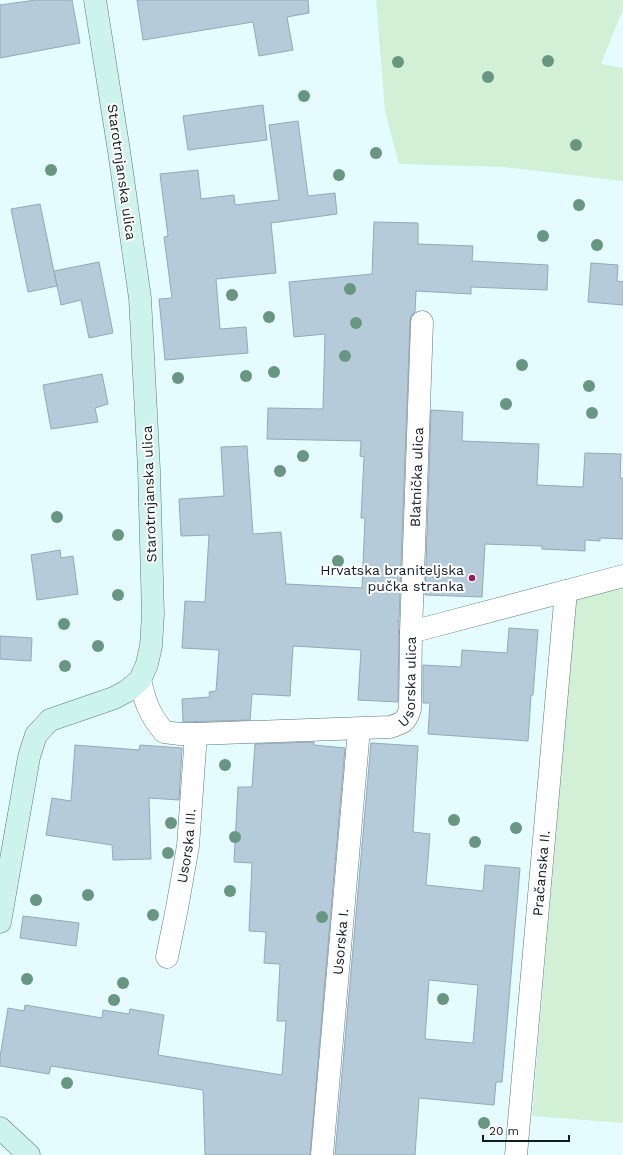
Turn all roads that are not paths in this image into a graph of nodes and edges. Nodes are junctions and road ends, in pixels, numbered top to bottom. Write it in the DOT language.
graph roads {
  1 [pos="95,0"];
  2 [pos="422,322"];
  3 [pos="623,576"];
  4 [pos="566,591"];
  5 [pos="411,632"];
  6 [pos="140,680"];
  7 [pos="359,729"];
  8 [pos="196,734"];
  9 [pos="0,922"];
  10 [pos="166,957"];
  11 [pos="0,1128"];
  12 [pos="29,1155"];
  13 [pos="322,1155"];
  14 [pos="516,1155"];
  1 -- 6 [label="street, Starotrnjanska ulica"];
  2 -- 5 [label="street, Blatnička ulica"];
  3 -- 4 [label="street, Usorska ulica"];
  4 -- 5 [label="street, Usorska ulica"];
  4 -- 14 [label="street, Pračanska II."];
  5 -- 7 [label="street, Usorska ulica"];
  6 -- 8 [label="street, Usorska ulica"];
  6 -- 9 [label="street, Starotrnjanska ulica"];
  7 -- 8 [label="street, Usorska ulica"];
  7 -- 13 [label="street, Usorska I."];
  8 -- 10 [label="street, Usorska III."];
  11 -- 12 [label="street"];
}
